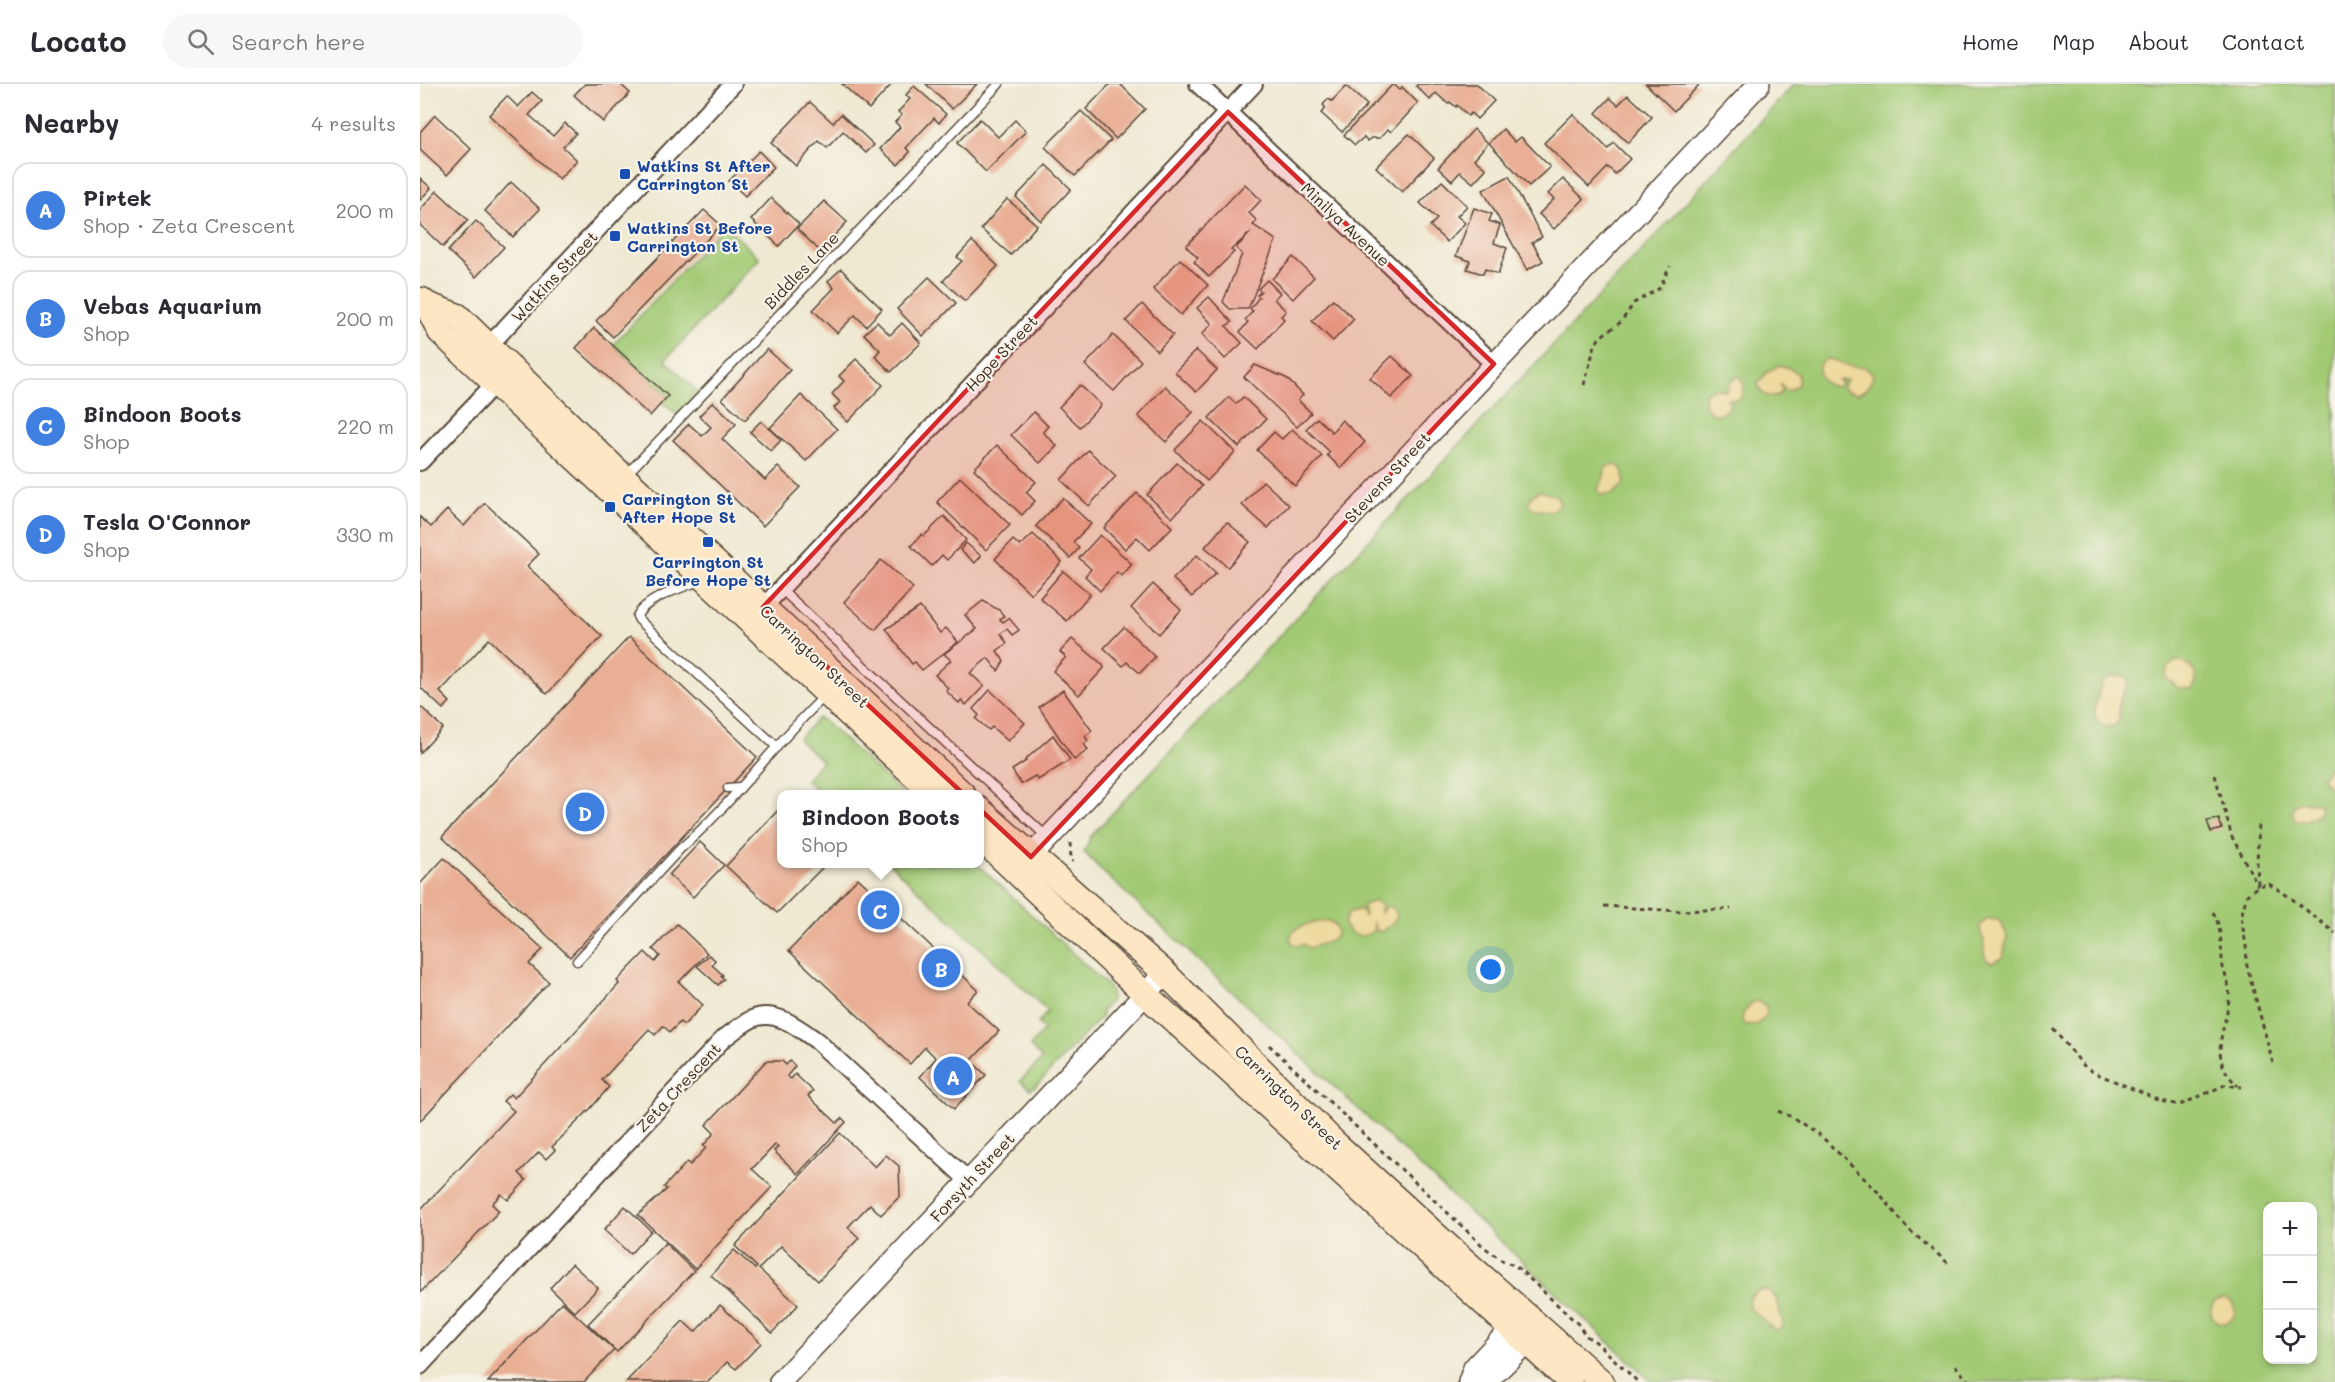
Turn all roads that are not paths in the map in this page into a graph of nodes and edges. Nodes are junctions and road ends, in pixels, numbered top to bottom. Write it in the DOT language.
graph roads {
  1 [pos="734,84"];
  2 [pos="999,84"];
  3 [pos="1198,84"];
  4 [pos="1254,84"];
  5 [pos="1759,84"];
  6 [pos="1228,112"];
  7 [pos="423,301"];
  8 [pos="489,345"];
  9 [pos="473,363"];
  10 [pos="1494,364"];
  11 [pos="511,366"];
  12 [pos="494,383"];
  13 [pos="420,462"];
  14 [pos="624,477"];
  15 [pos="703,579"];
  16 [pos="781,589"];
  17 [pos="756,615"];
  18 [pos="826,694"];
  19 [pos="777,747"];
  20 [pos="728,788"];
  21 [pos="741,788"];
  22 [pos="929,790"];
  23 [pos="957,790"];
  24 [pos="984,815"];
  25 [pos="1052,834"];
  26 [pos="984,840"];
  27 [pos="1024,864"];
  28 [pos="577,962"];
  29 [pos="1165,973"];
  30 [pos="1145,994"];
  31 [pos="969,1181"];
  32 [pos="1526,1328"];
  33 [pos="420,1366"];
  34 [pos="780,1382"];
  35 [pos="1469,1382"];
  36 [pos="1480,1382"];
  37 [pos="1570,1382"];
  38 [pos="1602,1382"];
  1 -- 8 [label="street, Watkins Street"];
  2 -- 14 [label="lane, Biddles Lane"];
  3 -- 6 [label="street, Minilya Avenue"];
  4 -- 6 [label="street, Hope Street"];
  5 -- 10 [label="street, Stevens Street"];
  6 -- 10 [label="street, Minilya Avenue"];
  6 -- 16 [label="street, Hope Street"];
  7 -- 8 [label="main road, Carrington Street"];
  7 -- 9 [label="main road, Carrington Street"];
  8 -- 9 [label="street, Watkins Street"];
  8 -- 11 [label="main road, Carrington Street"];
  9 -- 12 [label="main road, Carrington Street"];
  10 -- 25 [label="street, Stevens Street"];
  11 -- 12 [label="street"];
  11 -- 14 [label="main road, Carrington Street"];
  12 -- 13 [label="street"];
  12 -- 15 [label="main road, Carrington Street"];
  14 -- 17 [label="main road, Carrington Street"];
  15 -- 17 [label="main road, Carrington Street"];
  15 -- 19 [label="lane"];
  16 -- 17 [label="street, Hope Street"];
  16 -- 25 [label="lane"];
  17 -- 18 [label="main road, Carrington Street"];
  17 -- 23 [label="main road, Carrington Street"];
  18 -- 19 [label="lane"];
  18 -- 22 [label="main road, Carrington Street"];
  19 -- 21 [label="lane"];
  20 -- 21 [label="lane"];
  21 -- 28 [label="lane"];
  24 -- 27 [label="main road, Carrington Street"];
  25 -- 27 [label="street, Stevens Street"];
  26 -- 27 [label="main road, Carrington Street"];
  27 -- 29 [label="main road, Carrington Street"];
  27 -- 30 [label="main road, Carrington Street"];
  29 -- 30 [label="street, Forsyth Street"];
  29 -- 32 [label="main road, Carrington Street"];
  30 -- 31 [label="street, Forsyth Street"];
  30 -- 32 [label="main road, Carrington Street"];
  31 -- 33 [label="street, Zeta Crescent"];
  31 -- 34 [label="street, Forsyth Street"];
  32 -- 35 [label="street"];
  32 -- 36 [label="street"];
  32 -- 37 [label="main road, Carrington Street"];
  32 -- 38 [label="main road, Carrington Street"];
}
